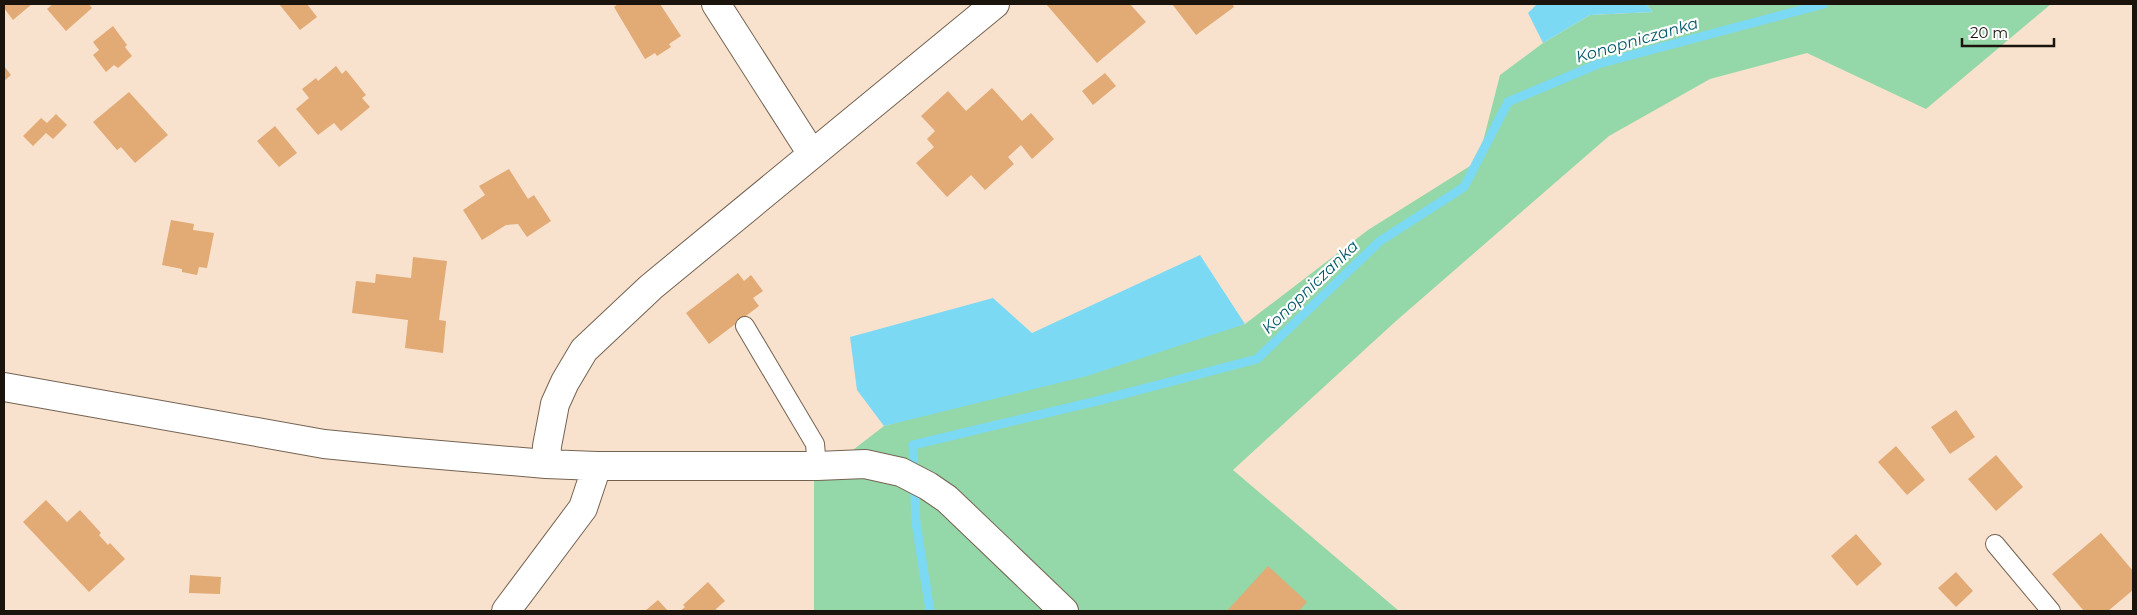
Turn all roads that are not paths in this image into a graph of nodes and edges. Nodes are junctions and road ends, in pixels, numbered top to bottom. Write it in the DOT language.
graph roads {
  1 [pos="716,4"];
  2 [pos="994,4"];
  3 [pos="812,154"];
  4 [pos="745,326"];
  5 [pos="4,387"];
  6 [pos="546,464"];
  7 [pos="597,466"];
  8 [pos="817,466"];
  9 [pos="1995,544"];
  10 [pos="506,611"];
  11 [pos="1064,611"];
  12 [pos="2051,611"];
  1 -- 3 [label="street"];
  2 -- 3 [label="street"];
  3 -- 6 [label="street"];
  4 -- 8 [label="lane"];
  5 -- 6 [label="street"];
  6 -- 7 [label="street"];
  7 -- 8 [label="street"];
  7 -- 10 [label="street"];
  8 -- 11 [label="street"];
  9 -- 12 [label="lane"];
}
